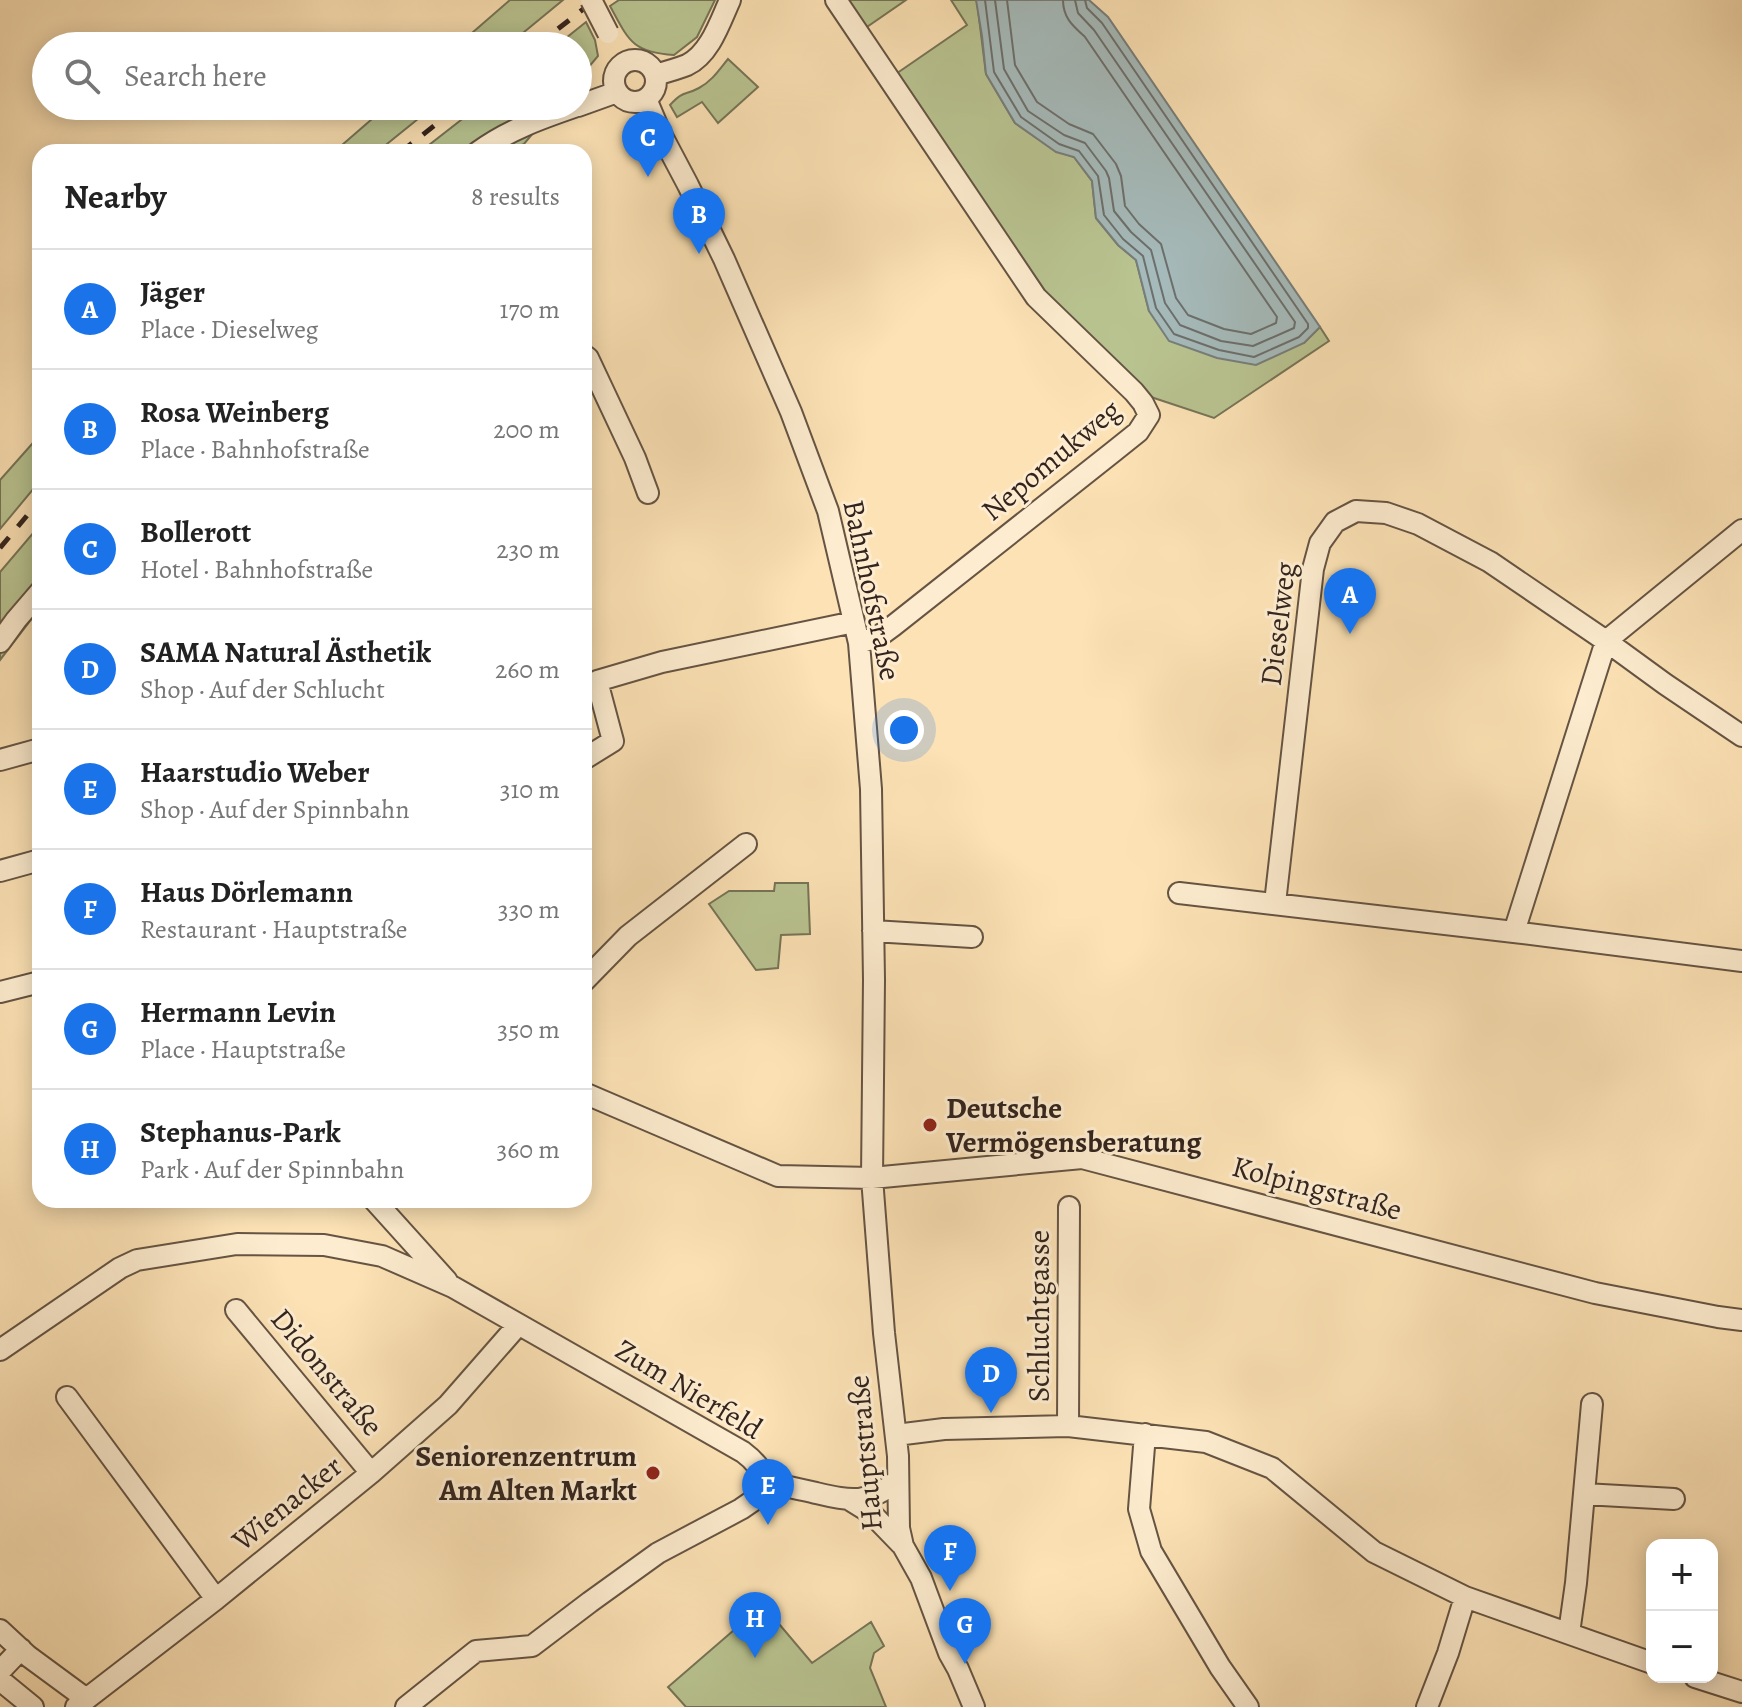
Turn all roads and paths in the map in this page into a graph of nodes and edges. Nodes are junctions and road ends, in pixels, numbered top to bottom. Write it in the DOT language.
graph roads {
  1 [pos="591,0"];
  2 [pos="730,0"];
  3 [pos="836,0"];
  4 [pos="624,62"];
  5 [pos="655,75"];
  6 [pos="617,92"];
  7 [pos="646,99"];
  8 [pos="592,101"];
  9 [pos="536,120"];
  10 [pos="489,144"];
  11 [pos="592,365"];
  12 [pos="648,493"];
  13 [pos="1742,530"];
  14 [pos="32,601"];
  15 [pos="854,622"];
  16 [pos="1606,641"];
  17 [pos="0,642"];
  18 [pos="859,643"];
  19 [pos="1742,736"];
  20 [pos="32,751"];
  21 [pos="592,754"];
  22 [pos="0,760"];
  23 [pos="746,844"];
  24 [pos="32,862"];
  25 [pos="0,871"];
  26 [pos="1179,893"];
  27 [pos="1275,903"];
  28 [pos="873,931"];
  29 [pos="1514,932"];
  30 [pos="972,937"];
  31 [pos="1742,961"];
  32 [pos="592,973"];
  33 [pos="32,984"];
  34 [pos="0,992"];
  35 [pos="592,1096"];
  36 [pos="872,1178"];
  37 [pos="1069,1207"];
  38 [pos="381,1208"];
  39 [pos="453,1287"];
  40 [pos="236,1310"];
  41 [pos="1742,1320"];
  42 [pos="518,1325"];
  43 [pos="0,1350"];
  44 [pos="67,1397"];
  45 [pos="1592,1404"];
  46 [pos="1068,1426"];
  47 [pos="1145,1434"];
  48 [pos="896,1435"];
  49 [pos="371,1473"];
  50 [pos="898,1480"];
  51 [pos="767,1482"];
  52 [pos="1584,1494"];
  53 [pos="1674,1499"];
  54 [pos="850,1500"];
  55 [pos="903,1546"];
  56 [pos="1465,1597"];
  57 [pos="216,1599"];
  58 [pos="0,1630"];
  59 [pos="1569,1633"];
  60 [pos="21,1649"];
  61 [pos="1646,1661"];
  62 [pos="0,1671"];
  63 [pos="0,1680"];
  64 [pos="1714,1683"];
  65 [pos="1742,1692"];
  66 [pos="80,1702"];
  67 [pos="33,1707"];
  68 [pos="406,1707"];
  69 [pos="974,1707"];
  70 [pos="1248,1707"];
  71 [pos="1427,1707"];
  1 -- 4 [label="street, bridge"];
  2 -- 5 [label="street"];
  3 -- 18 [label="street, Nepomukweg"];
  4 -- 5 [label="street"];
  4 -- 6 [label="street"];
  5 -- 7 [label="street"];
  6 -- 7 [label="street"];
  6 -- 8 [label="street"];
  7 -- 15 [label="street, Bahnhofstraße"];
  9 -- 10 [label="street"];
  11 -- 12 [label="street"];
  13 -- 16 [label="street"];
  14 -- 17 [label="street"];
  15 -- 18 [label="street, Bahnhofstraße"];
  15 -- 21 [label="street"];
  16 -- 19 [label="street, Dieselweg"];
  16 -- 27 [label="street, Dieselweg"];
  16 -- 29 [label="street"];
  18 -- 28 [label="street, Bahnhofstraße"];
  20 -- 22 [label="street"];
  23 -- 32 [label="street"];
  24 -- 25 [label="street"];
  26 -- 27 [label="street"];
  27 -- 29 [label="street"];
  28 -- 30 [label="street"];
  28 -- 36 [label="street, Bahnhofstraße"];
  29 -- 31 [label="street"];
  33 -- 34 [label="street"];
  35 -- 36 [label="street, Kolpingstraße"];
  36 -- 41 [label="street, Kolpingstraße"];
  36 -- 48 [label="street, Hauptstraße"];
  37 -- 46 [label="street, Schluchtgasse"];
  38 -- 39 [label="street, Zum Nierfeld"];
  39 -- 42 [label="street, Zum Nierfeld"];
  39 -- 43 [label="street, Zum Nierfeld"];
  40 -- 49 [label="street, Didonstraße"];
  42 -- 49 [label="street, Wienacker"];
  42 -- 51 [label="street, Zum Nierfeld"];
  44 -- 57 [label="street"];
  45 -- 52 [label="street"];
  46 -- 47 [label="street"];
  46 -- 48 [label="street"];
  47 -- 56 [label="street"];
  47 -- 70 [label="street"];
  48 -- 50 [label="street, Hauptstraße"];
  49 -- 57 [label="street, Wienacker"];
  50 -- 54 [label="street, Zum Nierfeld"];
  50 -- 55 [label="street, Hauptstraße"];
  51 -- 54 [label="street, Zum Nierfeld"];
  51 -- 68 [label="street"];
  52 -- 53 [label="street"];
  52 -- 59 [label="street"];
  54 -- 55 [label="street"];
  55 -- 69 [label="street, Hauptstraße"];
  56 -- 59 [label="street"];
  56 -- 71 [label="street"];
  57 -- 66 [label="street, Wienacker"];
  58 -- 60 [label="street"];
  59 -- 61 [label="street"];
  60 -- 62 [label="street"];
  60 -- 66 [label="street"];
  63 -- 67 [label="street"];
  64 -- 65 [label="street"];
}
